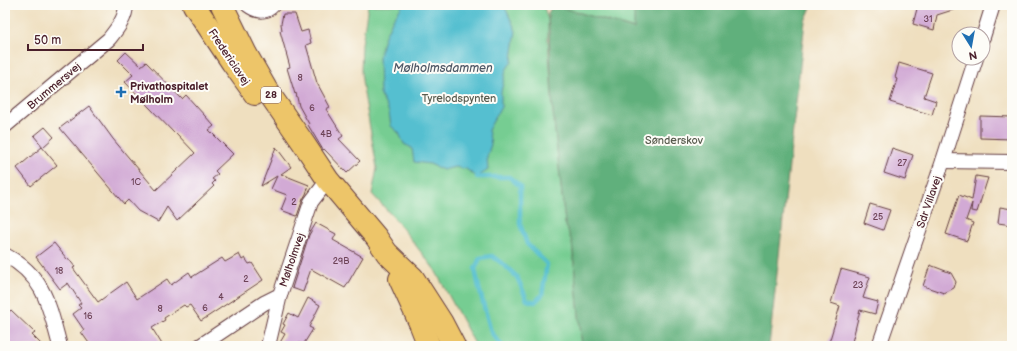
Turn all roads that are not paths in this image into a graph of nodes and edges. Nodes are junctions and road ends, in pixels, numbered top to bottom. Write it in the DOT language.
graph roads {
  1 [pos="126,5"];
  2 [pos="194,5"];
  3 [pos="222,5"];
  4 [pos="248,5"];
  5 [pos="273,5"];
  6 [pos="993,5"];
  7 [pos="986,26"];
  8 [pos="973,66"];
  9 [pos="5,126"];
  10 [pos="943,161"];
  11 [pos="1012,162"];
  12 [pos="328,180"];
  13 [pos="387,253"];
  14 [pos="5,255"];
  15 [pos="280,295"];
  16 [pos="60,346"];
  17 [pos="200,346"];
  18 [pos="268,346"];
  19 [pos="429,346"];
  20 [pos="454,346"];
  21 [pos="879,346"];
  1 -- 9 [label="street, Brummersvej"];
  2 -- 12 [label="main road, Fredericiavej / 28"];
  3 -- 12 [label="main road, Fredericiavej / 28"];
  4 -- 5 [label="street"];
  6 -- 7 [label="street"];
  8 -- 10 [label="street, Sdr Villavej"];
  10 -- 11 [label="street"];
  10 -- 21 [label="street, Sdr Villavej"];
  12 -- 13 [label="main road, Fredericiavej / 28"];
  12 -- 15 [label="street, Mølholmvej"];
  13 -- 19 [label="main road, Fredericiavej / 28"];
  13 -- 20 [label="main road, Fredericiavej / 28"];
  14 -- 16 [label="street"];
  15 -- 17 [label="street"];
  15 -- 18 [label="street, Mølholmvej"];
}
